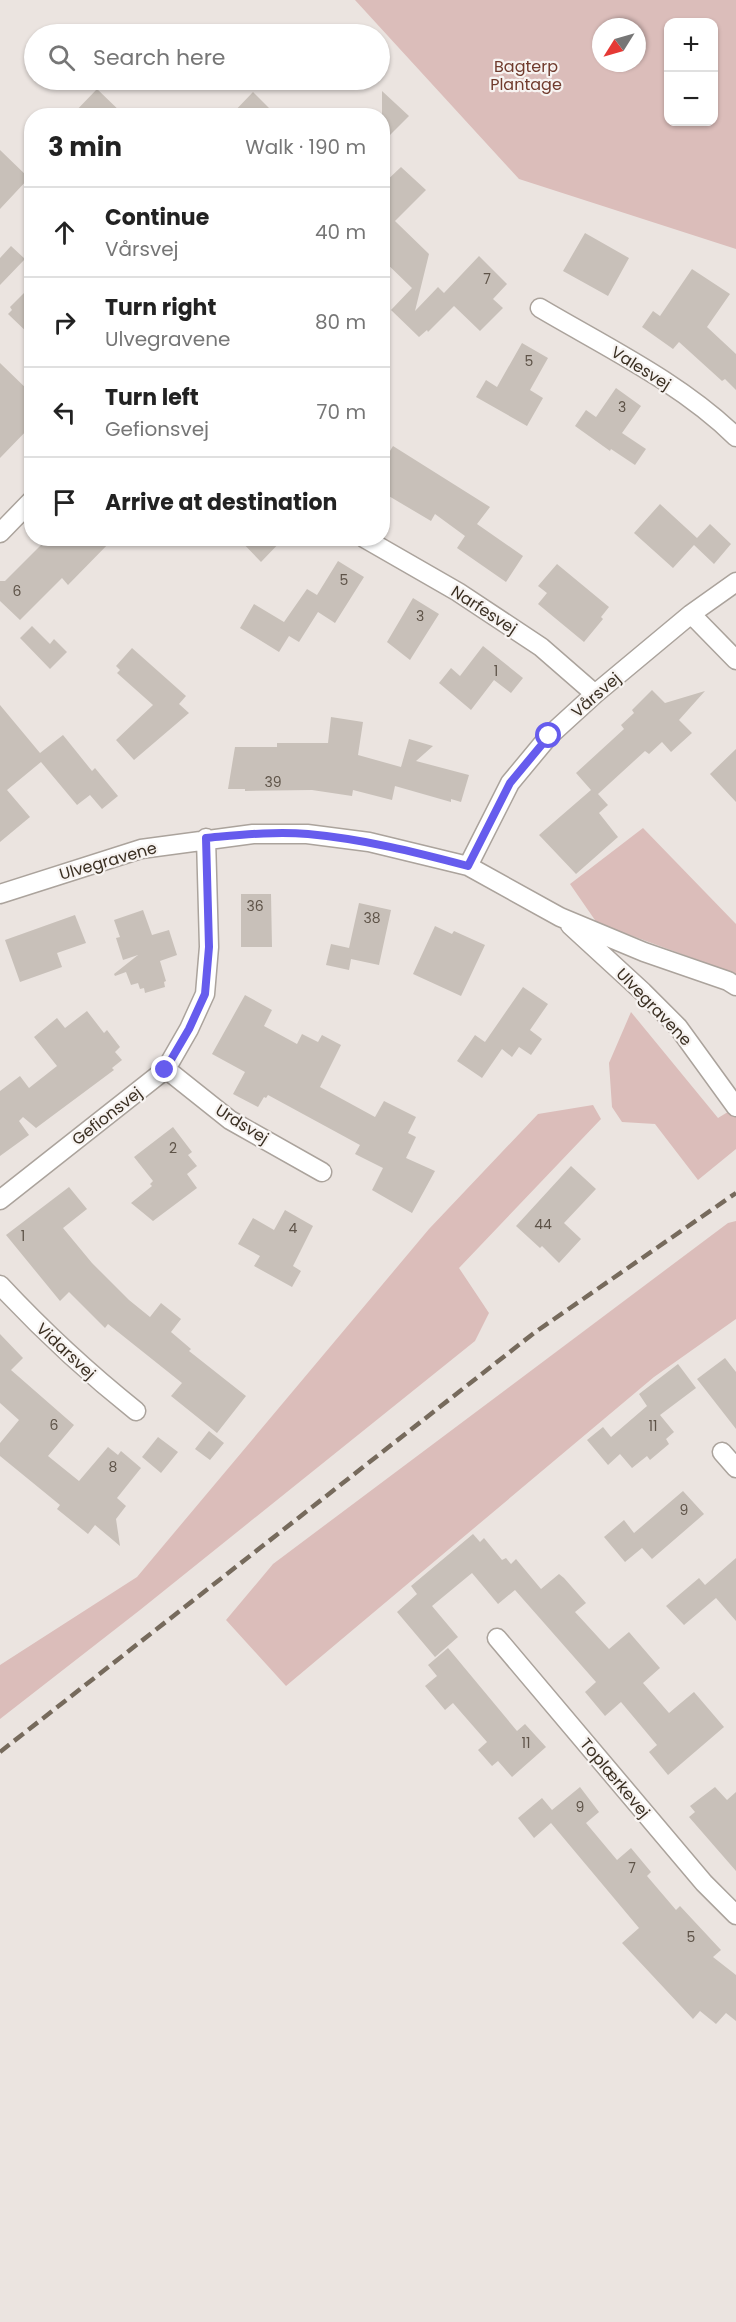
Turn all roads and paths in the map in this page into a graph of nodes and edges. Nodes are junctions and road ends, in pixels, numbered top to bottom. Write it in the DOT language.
graph roads {
  1 [pos="540,308"];
  2 [pos="736,437"];
  3 [pos="24,508"];
  4 [pos="0,533"];
  5 [pos="378,546"];
  6 [pos="736,582"];
  7 [pos="691,614"];
  8 [pos="736,660"];
  9 [pos="595,694"];
  10 [pos="206,838"];
  11 [pos="468,866"];
  12 [pos="0,894"];
  13 [pos="560,917"];
  14 [pos="736,986"];
  15 [pos="165,1070"];
  16 [pos="734,1105"];
  17 [pos="322,1172"];
  18 [pos="0,1200"];
  19 [pos="0,1285"];
  20 [pos="136,1411"];
  21 [pos="722,1452"];
  22 [pos="736,1468"];
  23 [pos="497,1638"];
  24 [pos="736,1915"];
  1 -- 2 [label="street, Valesvej"];
  3 -- 4 [label="street"];
  5 -- 9 [label="street, Narfesvej"];
  6 -- 7 [label="street, Vårsvej"];
  7 -- 8 [label="street"];
  7 -- 9 [label="street, Vårsvej"];
  9 -- 11 [label="street, Vårsvej"];
  10 -- 11 [label="street, Ulvegravene"];
  10 -- 12 [label="street, Ulvegravene"];
  10 -- 15 [label="street, Gefionsvej"];
  11 -- 13 [label="street, Ulvegravene"];
  13 -- 14 [label="street, Ulvegravene"];
  13 -- 16 [label="street, Ulvegravene"];
  15 -- 17 [label="street, Urdsvej"];
  15 -- 18 [label="street, Gefionsvej"];
  19 -- 20 [label="street, Vidarsvej"];
  21 -- 22 [label="street"];
  23 -- 24 [label="street, Toplærkevej"];
}
